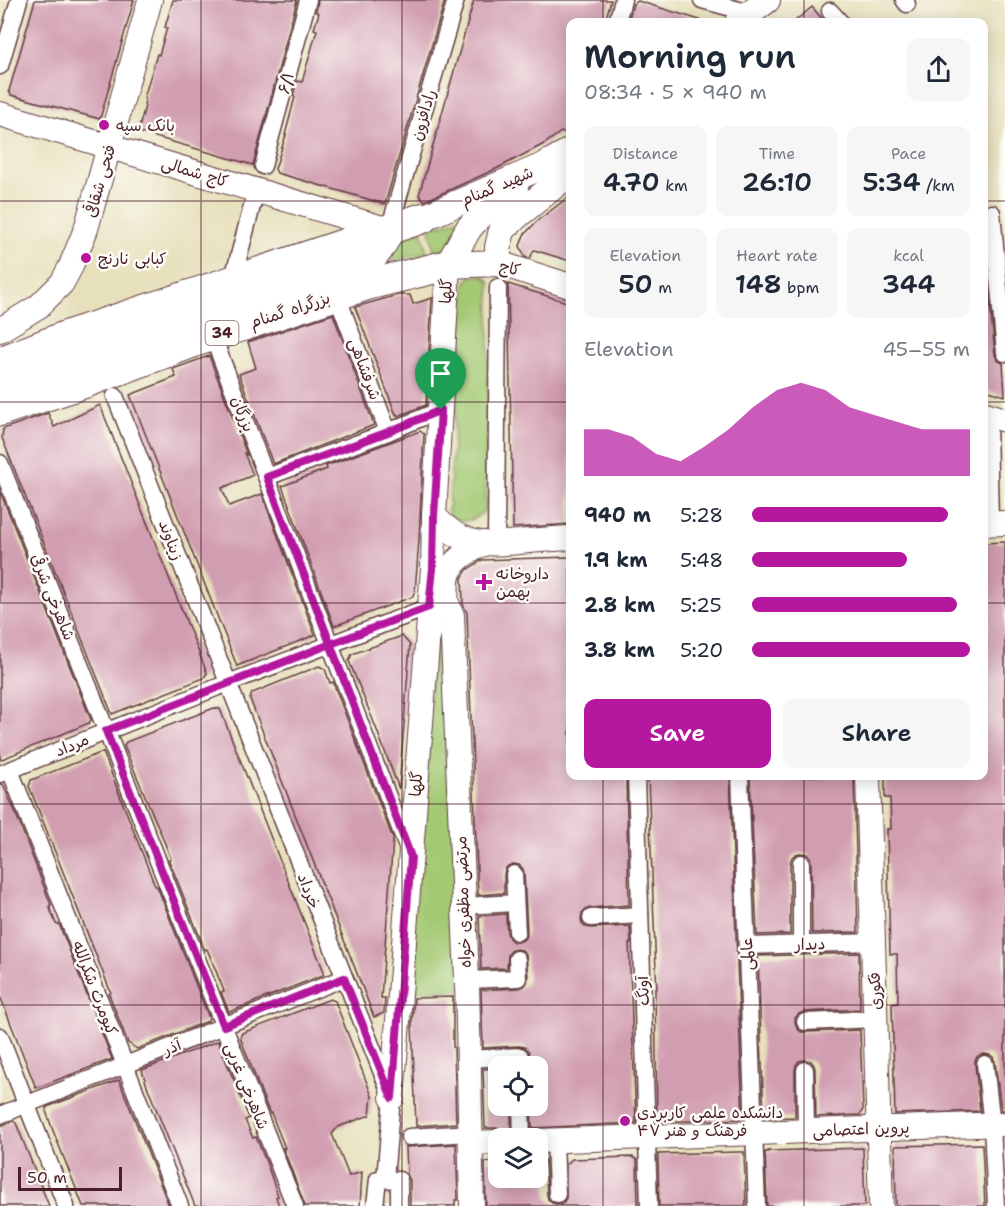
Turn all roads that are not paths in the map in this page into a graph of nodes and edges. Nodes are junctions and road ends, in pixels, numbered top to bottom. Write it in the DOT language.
graph roads {
  1 [pos="19,0"];
  2 [pos="150,0"];
  3 [pos="308,0"];
  4 [pos="456,0"];
  5 [pos="623,0"];
  6 [pos="702,0"];
  7 [pos="752,12"];
  8 [pos="618,18"];
  9 [pos="0,66"];
  10 [pos="0,114"];
  11 [pos="110,147"];
  12 [pos="566,154"];
  13 [pos="262,166"];
  14 [pos="543,166"];
  15 [pos="566,176"];
  16 [pos="256,191"];
  17 [pos="992,213"];
  18 [pos="423,218"];
  19 [pos="389,230"];
  20 [pos="448,265"];
  21 [pos="498,275"];
  22 [pos="232,282"];
  23 [pos="566,285"];
  24 [pos="341,306"];
  25 [pos="0,330"];
  26 [pos="218,351"];
  27 [pos="1005,353"];
  28 [pos="0,362"];
  29 [pos="0,385"];
  30 [pos="115,396"];
  31 [pos="441,410"];
  32 [pos="0,411"];
  33 [pos="992,418"];
  34 [pos="388,432"];
  35 [pos="0,463"];
  36 [pos="267,477"];
  37 [pos="434,516"];
  38 [pos="992,524"];
  39 [pos="566,538"];
  40 [pos="489,544"];
  41 [pos="438,604"];
  42 [pos="330,644"];
  43 [pos="228,683"];
  44 [pos="106,731"];
  45 [pos="5,772"];
  46 [pos="636,780"];
  47 [pos="740,780"];
  48 [pos="868,780"];
  49 [pos="411,857"];
  50 [pos="801,863"];
  51 [pos="514,874"];
  52 [pos="516,903"];
  53 [pos="464,906"];
  54 [pos="640,915"];
  55 [pos="591,918"];
  56 [pos="517,932"];
  57 [pos="873,942"];
  58 [pos="801,944"];
  59 [pos="747,946"];
  60 [pos="516,959"];
  61 [pos="344,978"];
  62 [pos="467,980"];
  63 [pos="876,1019"];
  64 [pos="806,1022"];
  65 [pos="224,1026"];
  66 [pos="0,1036"];
  67 [pos="488,1058"];
  68 [pos="469,1059"];
  69 [pos="985,1064"];
  70 [pos="126,1065"];
  71 [pos="806,1070"];
  72 [pos="392,1098"];
  73 [pos="26,1104"];
  74 [pos="0,1115"];
  75 [pos="998,1124"];
  76 [pos="879,1129"];
  77 [pos="806,1131"];
  78 [pos="754,1133"];
  79 [pos="409,1137"];
  80 [pos="647,1137"];
  81 [pos="470,1138"];
  82 [pos="548,1140"];
  83 [pos="488,1141"];
  84 [pos="548,1150"];
  85 [pos="386,1179"];
  86 [pos="557,1194"];
  87 [pos="66,1206"];
  88 [pos="180,1206"];
  89 [pos="295,1206"];
  90 [pos="375,1206"];
  91 [pos="399,1206"];
  92 [pos="472,1206"];
  93 [pos="649,1206"];
  94 [pos="757,1206"];
  95 [pos="881,1206"];
  96 [pos="996,1206"];
  1 -- 9 [label="street"];
  2 -- 11 [label="street, فتحی شقاقی"];
  3 -- 13 [label="street, ۶/۱"];
  4 -- 19 [label="street, رادافزون"];
  5 -- 8 [label="street"];
  6 -- 7 [label="street"];
  10 -- 11 [label="street, کاج شمالی"];
  11 -- 16 [label="street, کاج شمالی"];
  11 -- 25 [label="street, فتحی شقاقی"];
  12 -- 14 [label="main road, شهید گمنام"];
  14 -- 18 [label="main road, شهید گمنام"];
  14 -- 20 [label="main road"];
  15 -- 21 [label="main road"];
  16 -- 19 [label="street, کاج شمالی"];
  16 -- 22 [label="street"];
  17 -- 27 [label="street"];
  18 -- 19 [label="highway"];
  19 -- 22 [label="highway"];
  19 -- 29 [label="highway"];
  20 -- 21 [label="main road, کاج"];
  20 -- 31 [label="street, گلها"];
  20 -- 32 [label="highway, بزرگراه گمنام / 34"];
  21 -- 23 [label="street, کاج"];
  21 -- 40 [label="street"];
  22 -- 28 [label="highway"];
  24 -- 34 [label="street, شرفشاهی"];
  26 -- 36 [label="street, بزرگان"];
  30 -- 43 [label="street, زیناوند"];
  31 -- 34 [label="street"];
  31 -- 37 [label="street, گلها"];
  33 -- 38 [label="street"];
  34 -- 36 [label="street"];
  35 -- 44 [label="street, شاهرخی شرقی"];
  36 -- 42 [label="street, بزرگان"];
  37 -- 40 [label="street"];
  37 -- 41 [label="street, گلها"];
  39 -- 40 [label="street"];
  40 -- 41 [label="street"];
  41 -- 42 [label="street, مرداد"];
  41 -- 49 [label="street, گلها"];
  41 -- 53 [label="street, مرتضی مظفری خواه"];
  42 -- 43 [label="street, مرداد"];
  42 -- 49 [label="street, بزرگان"];
  43 -- 44 [label="street, مرداد"];
  43 -- 61 [label="street, خرداد"];
  44 -- 45 [label="street, مرداد"];
  44 -- 65 [label="street, شاهرخی غربی"];
  45 -- 70 [label="street, کیومرث شکرالله"];
  46 -- 54 [label="street, آونگ"];
  47 -- 59 [label="street, عالمی"];
  48 -- 57 [label="street, فکوری"];
  49 -- 72 [label="street, گلها"];
  50 -- 58 [label="street"];
  51 -- 52 [label="street"];
  52 -- 53 [label="street"];
  52 -- 56 [label="street"];
  53 -- 62 [label="street, مرتضی مظفری خواه"];
  54 -- 55 [label="street"];
  54 -- 80 [label="street, آونگ"];
  57 -- 58 [label="street, دیدار"];
  57 -- 63 [label="street, فکوری"];
  58 -- 59 [label="street, دیدار"];
  59 -- 78 [label="street, عالمی"];
  60 -- 62 [label="street"];
  61 -- 65 [label="street, آذر"];
  61 -- 72 [label="street, خرداد"];
  62 -- 68 [label="street, مرتضی مظفری خواه"];
  63 -- 64 [label="street"];
  63 -- 76 [label="street, فکوری"];
  65 -- 70 [label="street, آذر"];
  65 -- 89 [label="street, شاهرخی غربی"];
  66 -- 73 [label="street"];
  67 -- 68 [label="street"];
  68 -- 81 [label="street, مرتضی مظفری خواه"];
  69 -- 75 [label="street"];
  70 -- 73 [label="street, آذر"];
  70 -- 88 [label="street, کیومرث شکرالله"];
  71 -- 77 [label="street"];
  72 -- 85 [label="street, گلها"];
  73 -- 74 [label="street, آذر"];
  73 -- 87 [label="street"];
  75 -- 76 [label="street, پروین اعتصامی"];
  75 -- 96 [label="street"];
  76 -- 77 [label="street, پروین اعتصامی"];
  76 -- 95 [label="street, فکوری"];
  77 -- 78 [label="street, پروین اعتصامی"];
  78 -- 80 [label="street, پروین اعتصامی"];
  78 -- 94 [label="street, عالمی"];
  79 -- 81 [label="street"];
  80 -- 82 [label="street, پروین اعتصامی"];
  80 -- 93 [label="street, آونگ"];
  81 -- 83 [label="street"];
  81 -- 92 [label="street, مرتضی مظفری خواه"];
  84 -- 86 [label="street"];
  85 -- 90 [label="street"];
  85 -- 91 [label="street"];
}
